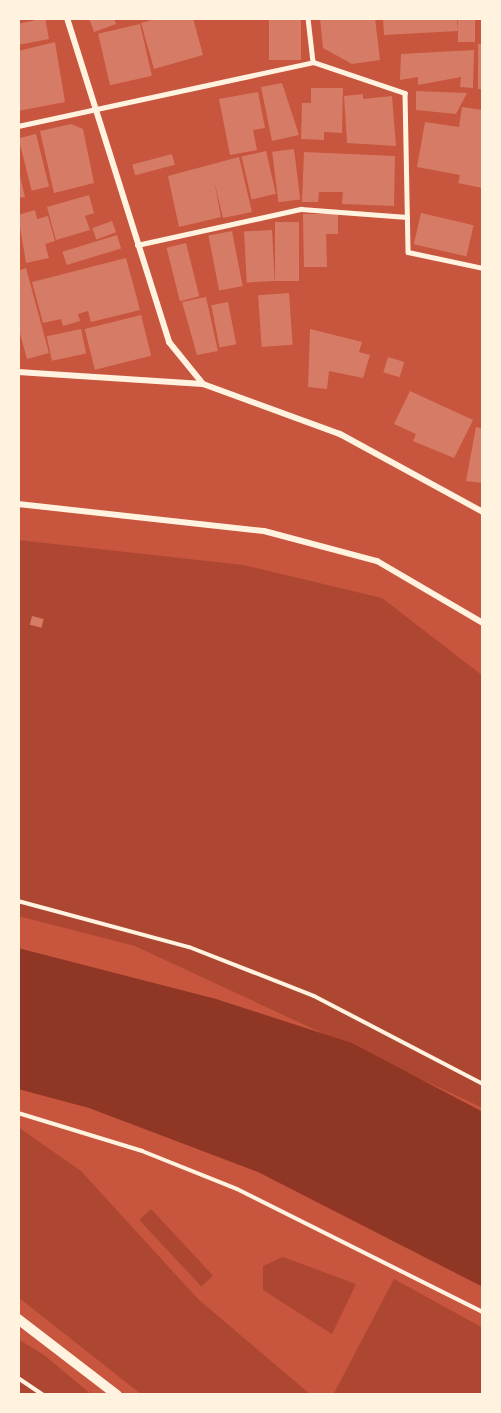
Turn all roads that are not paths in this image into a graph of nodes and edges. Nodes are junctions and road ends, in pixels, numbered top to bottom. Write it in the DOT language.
graph roads {
  1 [pos="67,18"];
  2 [pos="308,18"];
  3 [pos="313,62"];
  4 [pos="94,112"];
  5 [pos="18,126"];
  6 [pos="407,217"];
  7 [pos="138,245"];
  8 [pos="483,268"];
  9 [pos="18,372"];
  10 [pos="203,384"];
  11 [pos="18,504"];
  12 [pos="483,512"];
  13 [pos="483,623"];
  14 [pos="18,1319"];
  15 [pos="117,1395"];
  1 -- 4 [label="street"];
  2 -- 3 [label="lane"];
  3 -- 4 [label="lane"];
  3 -- 6 [label="lane"];
  4 -- 5 [label="lane"];
  4 -- 7 [label="street"];
  6 -- 7 [label="lane"];
  6 -- 8 [label="lane"];
  7 -- 10 [label="street"];
  9 -- 10 [label="street"];
  10 -- 12 [label="street"];
  11 -- 13 [label="street"];
  14 -- 15 [label="street"];
}
